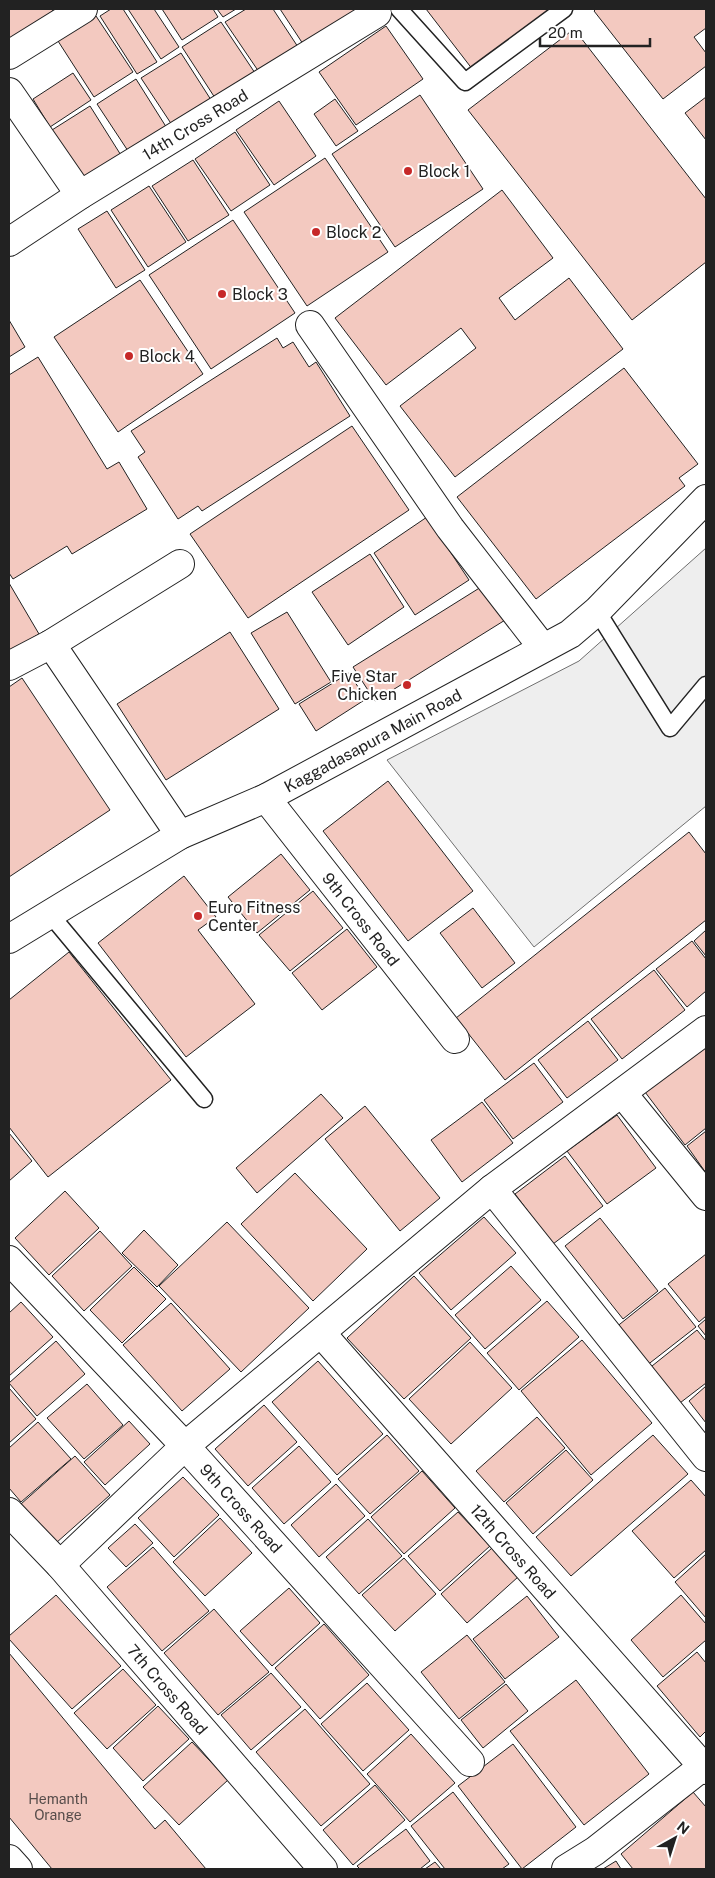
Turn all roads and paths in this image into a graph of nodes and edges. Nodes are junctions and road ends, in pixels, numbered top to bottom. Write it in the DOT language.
graph roads {
  1 [pos="83,9"];
  2 [pos="564,9"];
  3 [pos="387,10"];
  4 [pos="9,55"];
  5 [pos="9,92"];
  6 [pos="80,195"];
  7 [pos="9,242"];
  8 [pos="310,325"];
  9 [pos="706,499"];
  10 [pos="180,564"];
  11 [pos="596,610"];
  12 [pos="52,644"];
  13 [pos="544,648"];
  14 [pos="9,666"];
  15 [pos="706,685"];
  16 [pos="266,798"];
  17 [pos="180,835"];
  18 [pos="49,913"];
  19 [pos="9,939"];
  20 [pos="706,1030"];
  21 [pos="455,1039"];
  22 [pos="622,1093"];
  23 [pos="204,1099"];
  24 [pos="492,1189"];
  25 [pos="706,1196"];
  26 [pos="9,1260"];
  27 [pos="322,1333"];
  28 [pos="186,1446"];
  29 [pos="706,1457"];
  30 [pos="9,1512"];
  31 [pos="60,1565"];
  32 [pos="470,1762"];
  33 [pos="705,1767"];
  34 [pos="9,1859"];
  35 [pos="18,1869"];
  36 [pos="323,1869"];
  37 [pos="566,1869"];
  1 -- 4 [label="street"];
  2 -- 3 [label="lane"];
  3 -- 6 [label="street, 14th Cross Road"];
  5 -- 6 [label="street"];
  6 -- 7 [label="street, 14th Cross Road"];
  8 -- 13 [label="street"];
  9 -- 11 [label="street, Kaggadasapura Main Road"];
  10 -- 12 [label="street"];
  11 -- 13 [label="street, Kaggadasapura Main Road"];
  11 -- 15 [label="lane"];
  12 -- 14 [label="street"];
  12 -- 17 [label="street"];
  13 -- 16 [label="street, Kaggadasapura Main Road"];
  16 -- 17 [label="street, Kaggadasapura Main Road"];
  16 -- 21 [label="street, 9th Cross Road"];
  17 -- 18 [label="street, Kaggadasapura Main Road"];
  18 -- 19 [label="street, Kaggadasapura Main Road"];
  18 -- 23 [label="lane"];
  20 -- 22 [label="street"];
  22 -- 24 [label="street"];
  22 -- 25 [label="street"];
  24 -- 27 [label="street"];
  24 -- 29 [label="street"];
  26 -- 28 [label="street, 9th Cross Road"];
  27 -- 28 [label="street"];
  27 -- 33 [label="street, 12th Cross Road"];
  28 -- 31 [label="street"];
  28 -- 32 [label="street, 9th Cross Road"];
  30 -- 31 [label="street, 7th Cross Road"];
  31 -- 36 [label="street, 7th Cross Road"];
  33 -- 37 [label="street"];
  34 -- 35 [label="street"];
}
